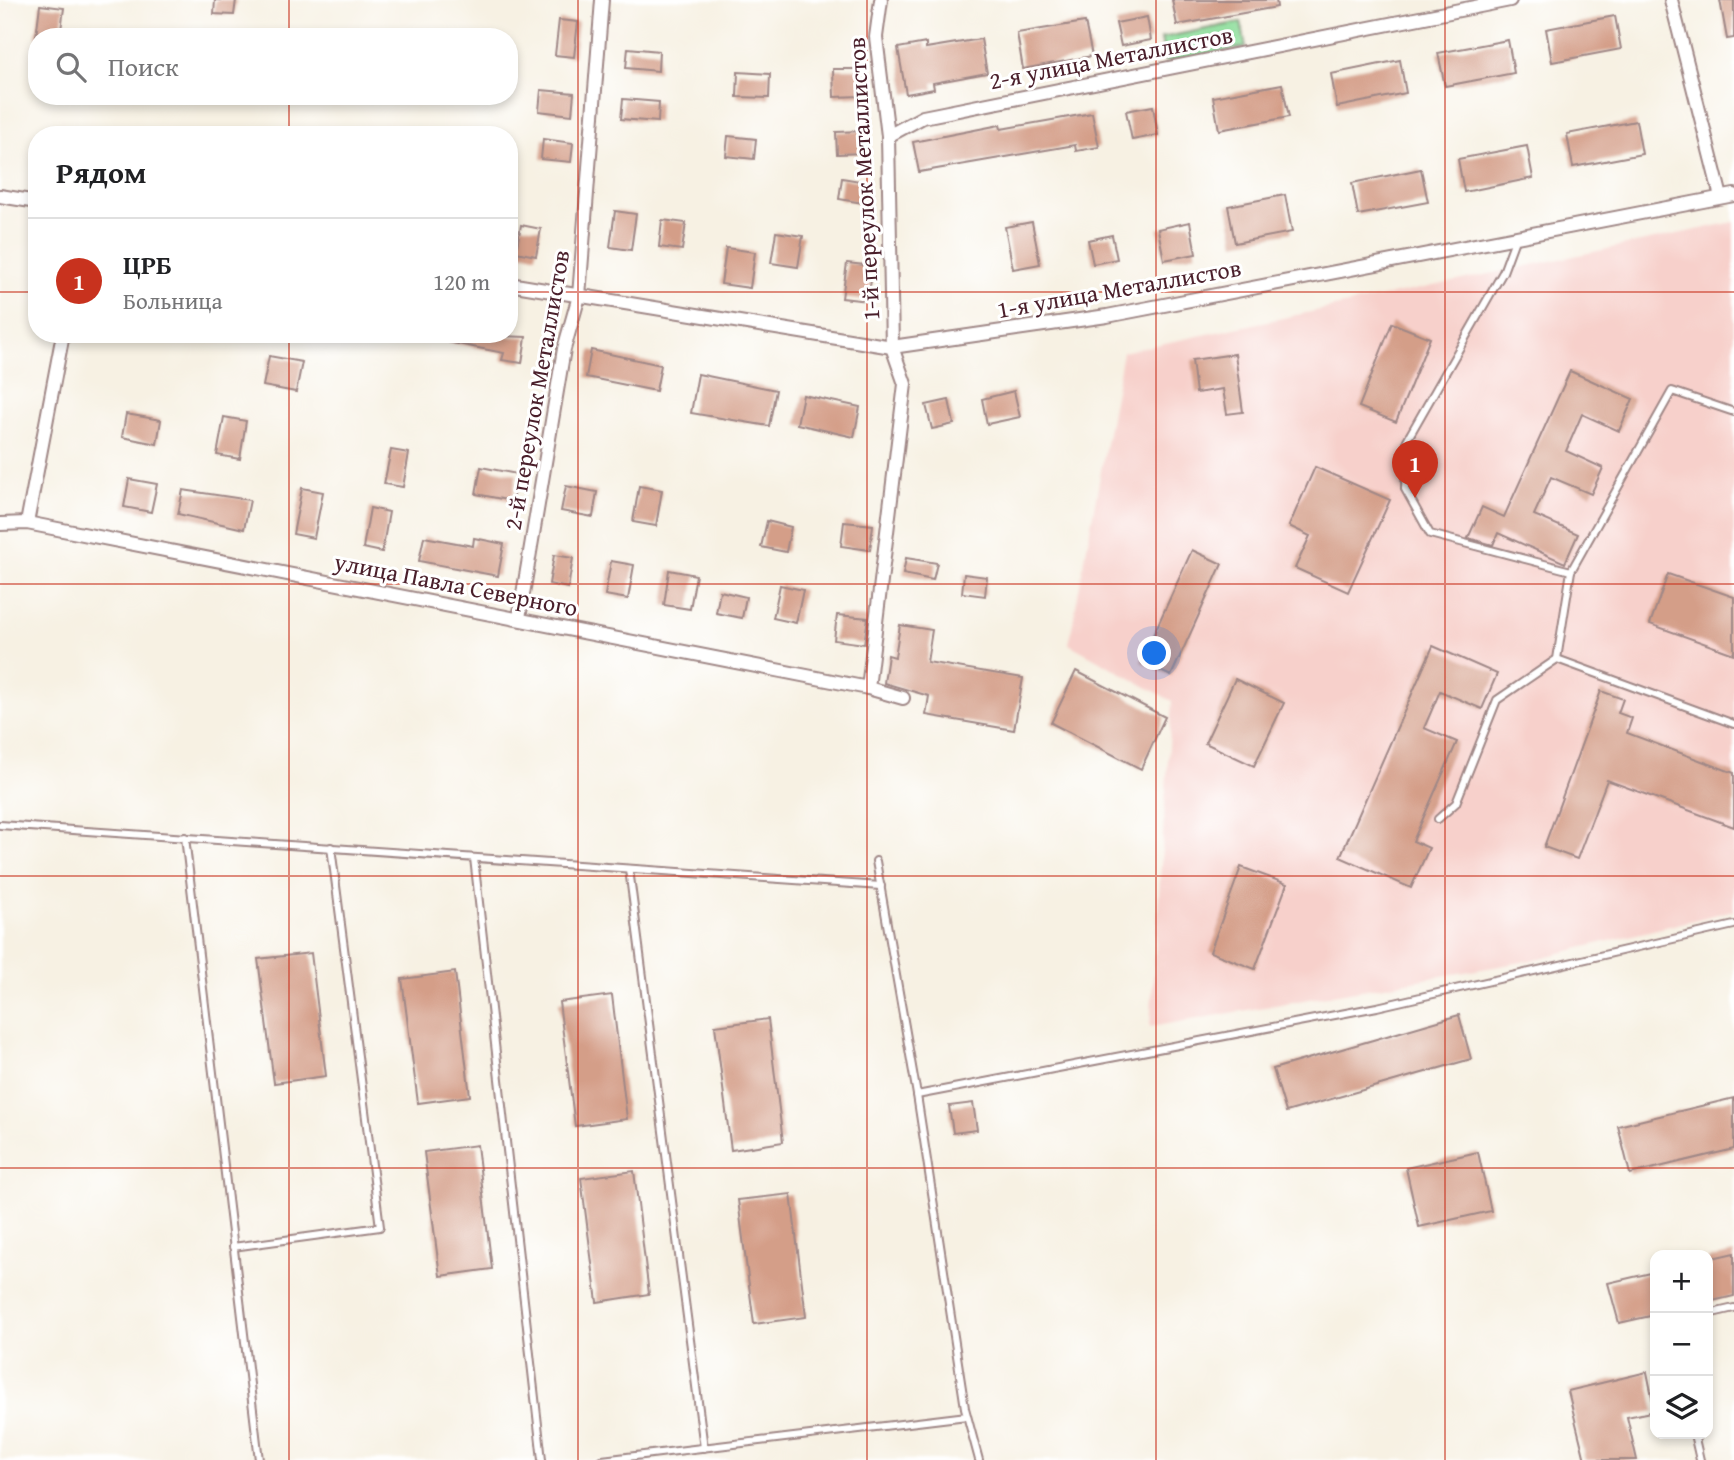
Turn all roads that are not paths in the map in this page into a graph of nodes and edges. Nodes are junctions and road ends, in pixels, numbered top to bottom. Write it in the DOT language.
graph roads {
  1 [pos="602,0"];
  2 [pos="881,0"];
  3 [pos="1510,0"];
  4 [pos="1671,0"];
  5 [pos="888,136"];
  6 [pos="0,196"];
  7 [pos="1728,196"];
  8 [pos="28,201"];
  9 [pos="1517,236"];
  10 [pos="518,286"];
  11 [pos="579,296"];
  12 [pos="61,343"];
  13 [pos="892,347"];
  14 [pos="1734,412"];
  15 [pos="27,523"];
  16 [pos="0,524"];
  17 [pos="1571,571"];
  18 [pos="519,618"];
  19 [pos="1557,659"];
  20 [pos="869,688"];
  21 [pos="903,698"];
  22 [pos="1734,724"];
  23 [pos="1438,819"];
  24 [pos="0,825"];
  25 [pos="185,837"];
  26 [pos="331,848"];
  27 [pos="474,858"];
  28 [pos="876,861"];
  29 [pos="629,869"];
  30 [pos="881,886"];
  31 [pos="1734,925"];
  32 [pos="917,1095"];
  33 [pos="233,1247"];
  34 [pos="1734,1308"];
  35 [pos="1712,1313"];
  36 [pos="967,1416"];
  37 [pos="1695,1439"];
  38 [pos="704,1448"];
  39 [pos="258,1460"];
  40 [pos="542,1460"];
  41 [pos="602,1460"];
  42 [pos="979,1460"];
  43 [pos="1700,1460"];
  1 -- 11 [label="street, 2-й переулок Металлистов"];
  2 -- 5 [label="street, 1-й переулок Металлистов"];
  3 -- 5 [label="street, 2-я улица Металлистов"];
  4 -- 7 [label="street"];
  5 -- 13 [label="street, 1-й переулок Металлистов"];
  6 -- 8 [label="street"];
  7 -- 9 [label="street, 1-я улица Металлистов"];
  9 -- 13 [label="street, 1-я улица Металлистов"];
  9 -- 17 [label="lane"];
  10 -- 11 [label="street, 1-я улица Металлистов"];
  11 -- 13 [label="street, 1-я улица Металлистов"];
  11 -- 18 [label="street, 2-й переулок Металлистов"];
  12 -- 15 [label="street"];
  13 -- 20 [label="street, 1-й переулок Металлистов"];
  14 -- 17 [label="lane"];
  15 -- 16 [label="street, улица Павла Северного"];
  15 -- 18 [label="street, улица Павла Северного"];
  17 -- 19 [label="lane"];
  18 -- 20 [label="street, улица Павла Северного"];
  19 -- 22 [label="lane"];
  19 -- 23 [label="lane"];
  20 -- 21 [label="street, улица Павла Северного"];
  24 -- 25 [label="lane"];
  25 -- 26 [label="lane"];
  25 -- 33 [label="lane"];
  26 -- 27 [label="lane"];
  26 -- 33 [label="lane"];
  27 -- 29 [label="lane"];
  27 -- 40 [label="lane"];
  28 -- 30 [label="lane"];
  29 -- 30 [label="lane"];
  29 -- 38 [label="lane"];
  30 -- 32 [label="lane"];
  31 -- 32 [label="lane"];
  32 -- 36 [label="lane"];
  33 -- 39 [label="lane"];
  34 -- 35 [label="lane"];
  36 -- 38 [label="lane"];
  36 -- 42 [label="lane"];
  37 -- 43 [label="lane"];
  38 -- 41 [label="lane"];
}
